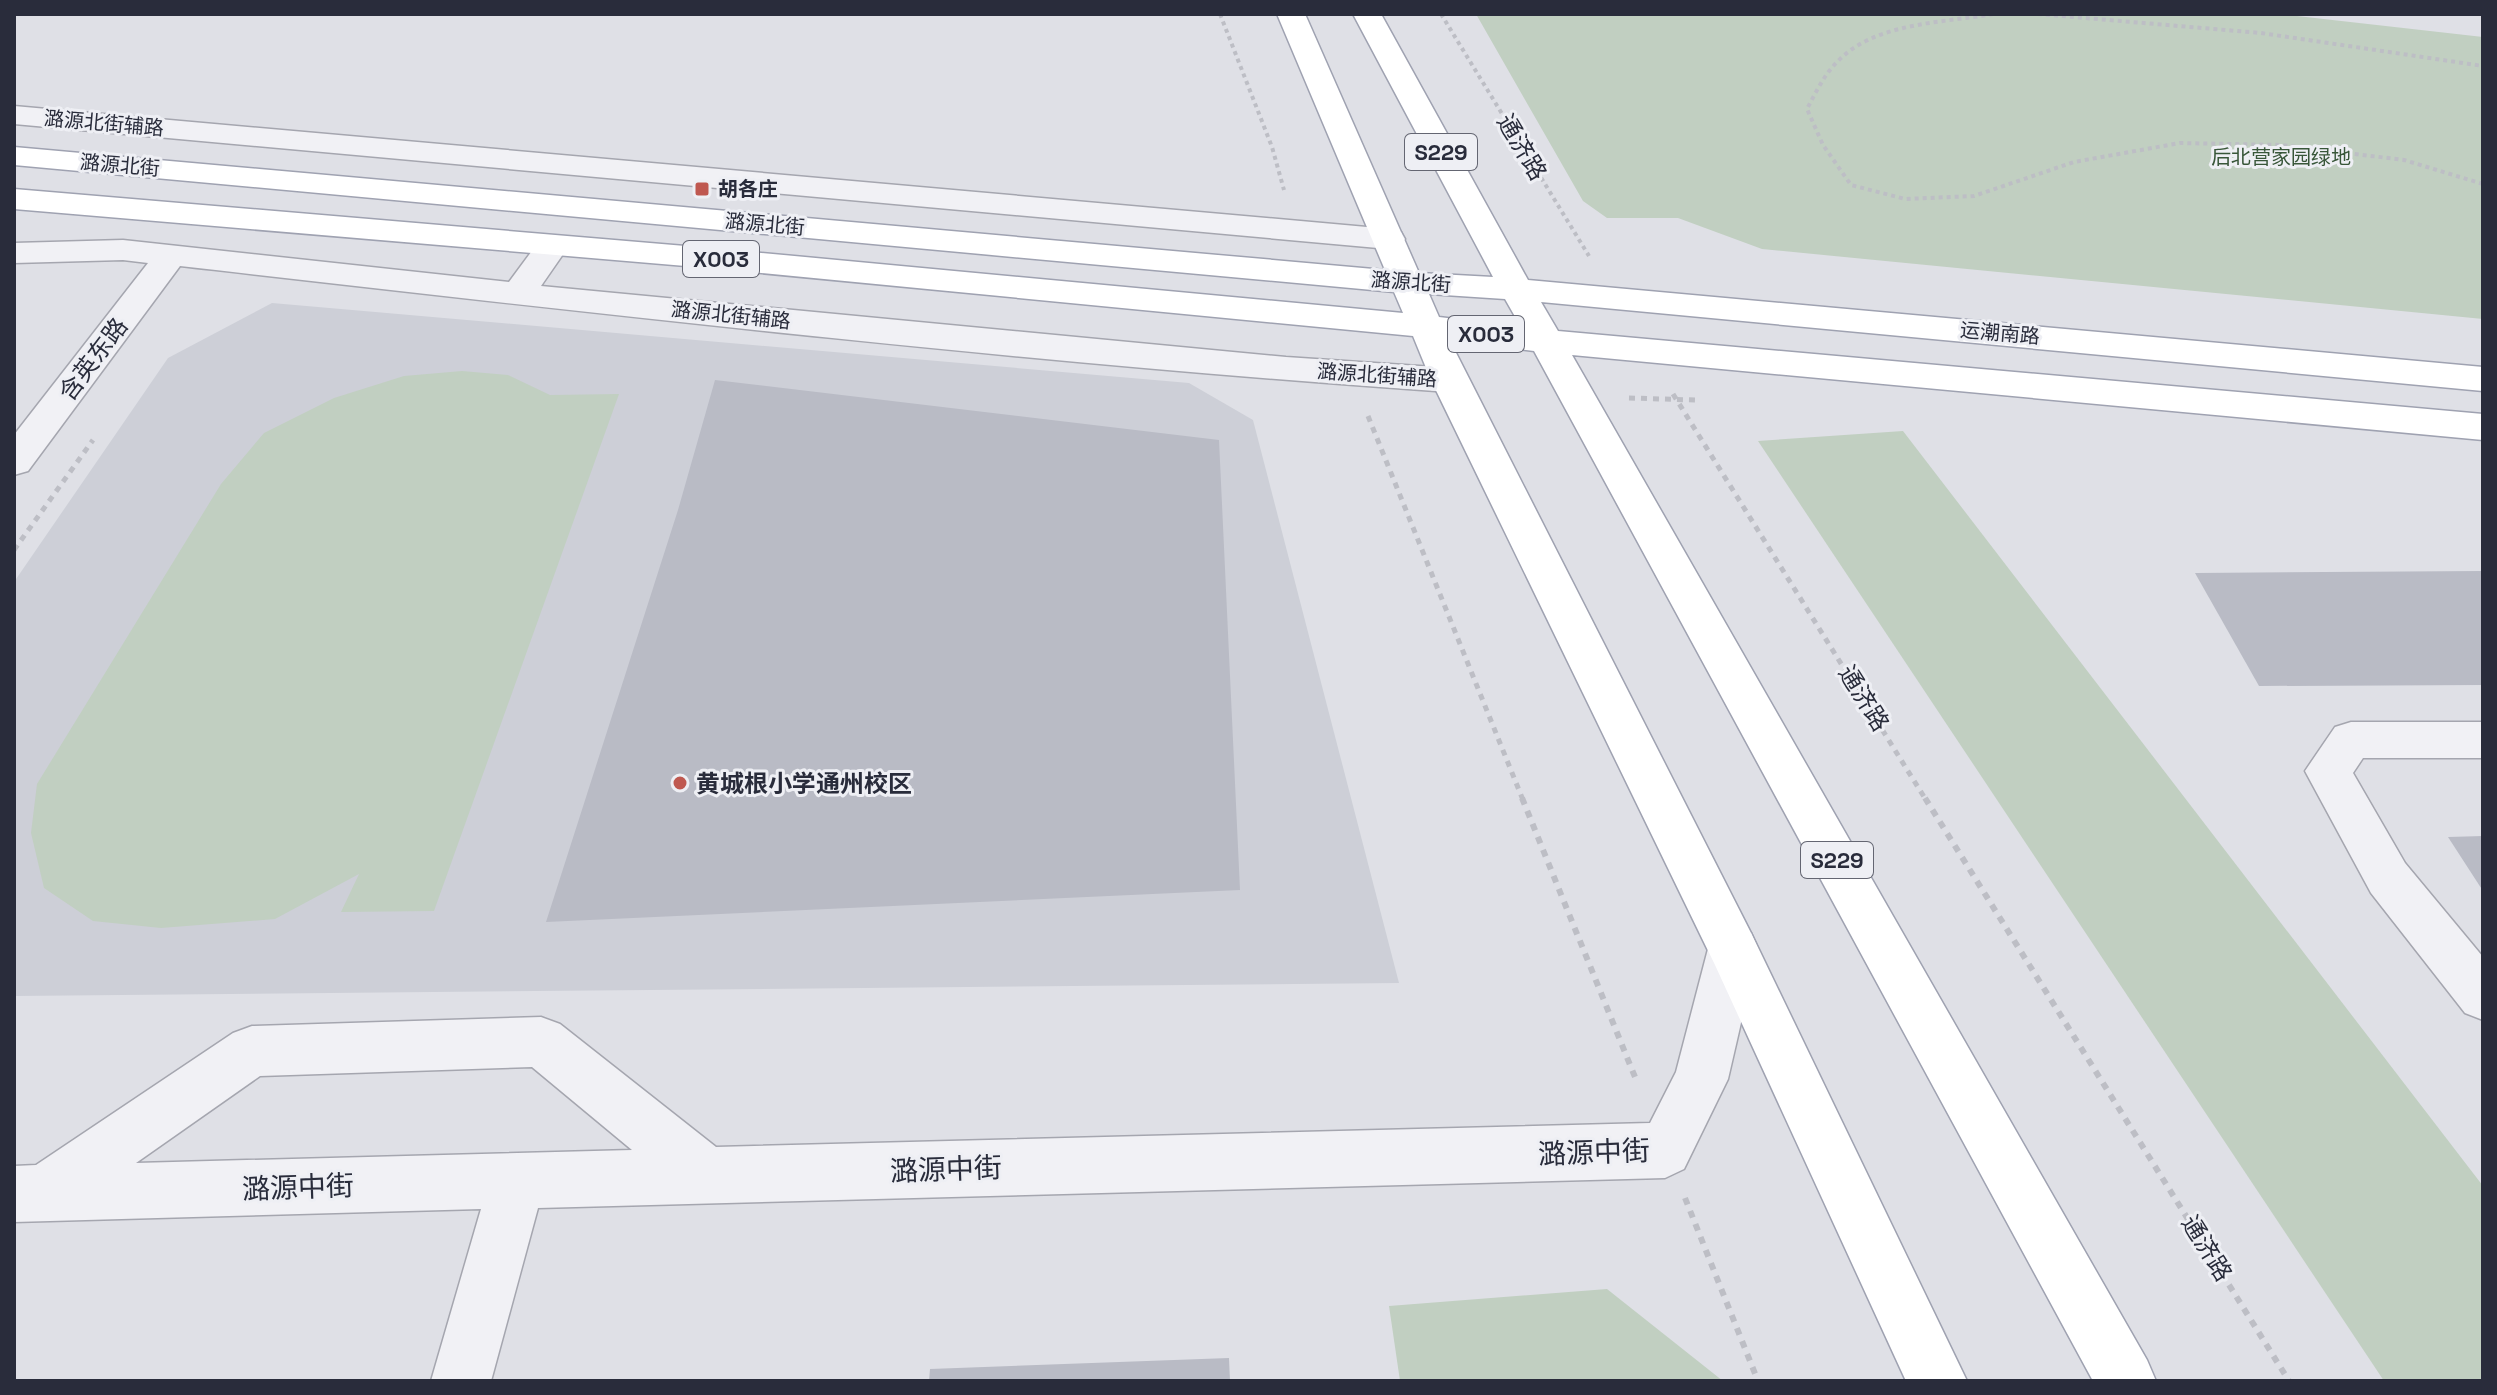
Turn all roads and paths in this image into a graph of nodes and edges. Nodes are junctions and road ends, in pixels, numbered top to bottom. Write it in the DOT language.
graph roads {
  1 [pos="1220,14"];
  2 [pos="1291,14"];
  3 [pos="1367,14"];
  4 [pos="1441,14"];
  5 [pos="1993,14"];
  6 [pos="2038,14"];
  7 [pos="2483,66"];
  8 [pos="14,115"];
  9 [pos="14,156"];
  10 [pos="2483,184"];
  11 [pos="14,199"];
  12 [pos="1295,230"];
  13 [pos="1389,239"];
  14 [pos="552,247"];
  15 [pos="14,253"];
  16 [pos="171,255"];
  17 [pos="1408,283"];
  18 [pos="1517,289"];
  19 [pos="518,294"];
  20 [pos="1613,296"];
  21 [pos="1426,327"];
  22 [pos="1546,341"];
  23 [pos="1645,348"];
  24 [pos="1351,375"];
  25 [pos="2483,379"];
  26 [pos="1449,380"];
  27 [pos="2483,427"];
  28 [pos="14,462"];
  29 [pos="2483,740"];
  30 [pos="1733,949"];
  31 [pos="2483,996"];
  32 [pos="1665,1150"];
  33 [pos="708,1176"];
  34 [pos="518,1180"];
  35 [pos="28,1194"];
  36 [pos="461,1381"];
  37 [pos="1758,1381"];
  38 [pos="1937,1381"];
  39 [pos="2126,1381"];
  40 [pos="2289,1381"];
  1 -- 12 [label="path"];
  2 -- 13 [label="main road"];
  3 -- 18 [label="main road, S229"];
  4 -- 20 [label="path, 通济路"];
  5 -- 10 [label="path"];
  6 -- 7 [label="path"];
  8 -- 12 [label="street, 潞源北街辅路"];
  9 -- 17 [label="main road, 潞源北街 / X003"];
  11 -- 14 [label="main road, 潞源北街 / X003"];
  12 -- 13 [label="street, 潞源北街辅路"];
  13 -- 17 [label="main road"];
  14 -- 19 [label="street"];
  14 -- 21 [label="main road, 潞源北街 / X003"];
  15 -- 16 [label="street, 潞源北街辅路"];
  16 -- 19 [label="street, 潞源北街辅路"];
  16 -- 28 [label="street, 含英东路"];
  17 -- 18 [label="main road, 潞源北街 / X003"];
  17 -- 21 [label="main road"];
  18 -- 20 [label="main road, 运潮南路"];
  18 -- 22 [label="main road, S229"];
  19 -- 24 [label="street, 潞源北街辅路"];
  20 -- 25 [label="main road, 运潮南路"];
  21 -- 22 [label="main road, X003"];
  21 -- 26 [label="main road"];
  22 -- 23 [label="main road"];
  22 -- 39 [label="main road, S229"];
  23 -- 27 [label="main road"];
  23 -- 40 [label="path, 通济路"];
  24 -- 26 [label="street, 潞源北街辅路"];
  24 -- 32 [label="path"];
  26 -- 30 [label="main road"];
  29 -- 31 [label="street"];
  30 -- 32 [label="street, 潞源中街"];
  30 -- 38 [label="main road"];
  32 -- 33 [label="street, 潞源中街"];
  32 -- 37 [label="path"];
  33 -- 34 [label="street, 潞源中街"];
  33 -- 35 [label="street"];
  34 -- 35 [label="street, 潞源中街"];
  34 -- 36 [label="street"];
}
